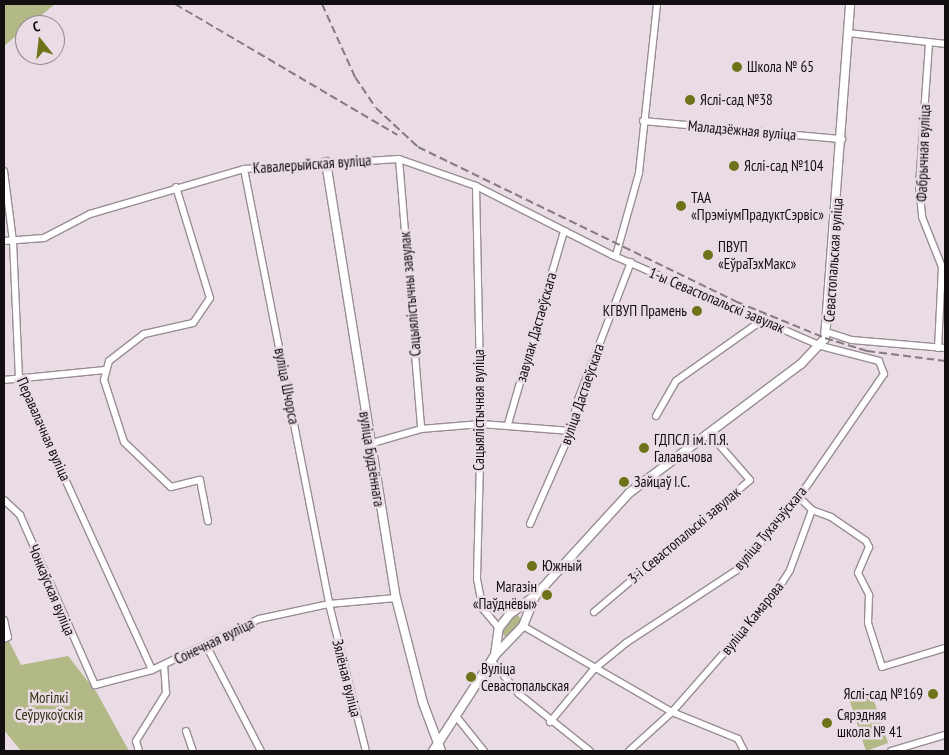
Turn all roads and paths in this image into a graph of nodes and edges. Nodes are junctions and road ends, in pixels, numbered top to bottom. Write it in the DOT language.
graph roads {
  1 [pos="657,4"];
  2 [pos="850,4"];
  3 [pos="849,33"];
  4 [pos="929,43"];
  5 [pos="945,44"];
  6 [pos="643,121"];
  7 [pos="842,139"];
  8 [pos="399,159"];
  9 [pos="326,162"];
  10 [pos="244,168"];
  11 [pos="4,171"];
  12 [pos="476,186"];
  13 [pos="176,187"];
  14 [pos="564,231"];
  15 [pos="4,241"];
  16 [pos="13,241"];
  17 [pos="614,255"];
  18 [pos="631,262"];
  19 [pos="764,319"];
  20 [pos="827,332"];
  21 [pos="821,346"];
  22 [pos="942,348"];
  23 [pos="105,370"];
  24 [pos="19,378"];
  25 [pos="4,380"];
  26 [pos="656,416"];
  27 [pos="481,424"];
  28 [pos="508,424"];
  29 [pos="421,429"];
  30 [pos="571,431"];
  31 [pos="709,433"];
  32 [pos="368,444"];
  33 [pos="799,496"];
  34 [pos="4,500"];
  35 [pos="812,510"];
  36 [pos="208,521"];
  37 [pos="530,524"];
  38 [pos="536,595"];
  39 [pos="396,598"];
  40 [pos="329,604"];
  41 [pos="594,612"];
  42 [pos="510,614"];
  43 [pos="4,620"];
  44 [pos="524,624"];
  45 [pos="499,628"];
  46 [pos="513,638"];
  47 [pos="4,639"];
  48 [pos="208,647"];
  49 [pos="945,648"];
  50 [pos="493,657"];
  51 [pos="164,665"];
  52 [pos="594,669"];
  53 [pos="152,670"];
  54 [pos="95,685"];
  55 [pos="672,712"];
  56 [pos="455,715"];
  57 [pos="550,722"];
  58 [pos="186,730"];
  59 [pos="945,735"];
  60 [pos="439,748"];
  61 [pos="139,751"];
  62 [pos="193,751"];
  63 [pos="261,751"];
  64 [pos="366,751"];
  65 [pos="433,751"];
  66 [pos="484,751"];
  67 [pos="590,751"];
  68 [pos="629,751"];
  69 [pos="744,751"];
  70 [pos="891,751"];
  1 -- 6 [label="street"];
  2 -- 3 [label="street, Севастопальская вуліца"];
  3 -- 4 [label="street"];
  3 -- 7 [label="street, Севастопальская вуліца"];
  4 -- 5 [label="street"];
  4 -- 22 [label="street, Фабрычная вуліца"];
  6 -- 7 [label="street, Маладзёжная вуліца"];
  6 -- 17 [label="street"];
  7 -- 20 [label="street, Севастопальская вуліца"];
  8 -- 9 [label="street, Кавалерыйская вуліца"];
  8 -- 12 [label="street, Кавалерыйская вуліца"];
  8 -- 29 [label="street, Сацыялістычны завулак"];
  9 -- 10 [label="street, Кавалерыйская вуліца"];
  9 -- 32 [label="street, вуліца Будзённага"];
  10 -- 13 [label="street, Кавалерыйская вуліца"];
  10 -- 40 [label="street, вуліца Шчорса"];
  11 -- 16 [label="street, Перавалачная вуліца"];
  12 -- 14 [label="street, Кавалерыйская вуліца"];
  12 -- 27 [label="street, Сацыялістычная вуліца"];
  13 -- 16 [label="street, Кавалерыйская вуліца"];
  13 -- 23 [label="street"];
  14 -- 17 [label="street, Кавалерыйская вуліца"];
  14 -- 28 [label="street, завулак Дастаеўскага"];
  15 -- 16 [label="street, Кавалерыйская вуліца"];
  16 -- 24 [label="street, Перавалачная вуліца"];
  17 -- 18 [label="street, 1-ы Севастопальскі завулак"];
  18 -- 19 [label="street, 1-ы Севастопальскі завулак"];
  18 -- 30 [label="street, вуліца Дастаеўскага"];
  19 -- 21 [label="street, 1-ы Севастопальскі завулак"];
  19 -- 26 [label="street"];
  20 -- 21 [label="street, Севастопальская вуліца"];
  20 -- 22 [label="street"];
  21 -- 31 [label="street, Севастопальская вуліца"];
  21 -- 33 [label="street, вуліца Тухачэўскага"];
  23 -- 24 [label="street"];
  23 -- 36 [label="street"];
  24 -- 25 [label="street"];
  24 -- 53 [label="street, Перавалачная вуліца"];
  27 -- 28 [label="street"];
  27 -- 29 [label="street"];
  27 -- 45 [label="street, Сацыялістычная вуліца"];
  28 -- 30 [label="street"];
  29 -- 32 [label="street"];
  30 -- 37 [label="street, вуліца Дастаеўскага"];
  31 -- 38 [label="street, Севастопальская вуліца"];
  31 -- 41 [label="street, 3-і Севастопальскі завулак"];
  32 -- 39 [label="street, вуліца Будзённага"];
  33 -- 35 [label="street"];
  33 -- 52 [label="street, вуліца Тухачэўскага"];
  34 -- 54 [label="street, Чонкаўская вуліца"];
  35 -- 49 [label="street"];
  35 -- 55 [label="street, вуліца Камарова"];
  38 -- 42 [label="street, Севастопальская вуліца"];
  38 -- 44 [label="street, Севастопальская вуліца"];
  39 -- 40 [label="street, Сонечная вуліца"];
  39 -- 60 [label="street, вуліца Будзённага"];
  40 -- 48 [label="street, Сонечная вуліца"];
  40 -- 64 [label="street, Зялёная вуліца"];
  42 -- 44 [label="street"];
  42 -- 45 [label="street, Севастопальская вуліца"];
  43 -- 47 [label="street"];
  44 -- 46 [label="street, Севастопальская вуліца"];
  44 -- 52 [label="street"];
  45 -- 46 [label="street"];
  45 -- 50 [label="street, Севастопальская вуліца"];
  46 -- 50 [label="street, Севастопальская вуліца"];
  48 -- 51 [label="street, Сонечная вуліца"];
  48 -- 63 [label="street"];
  50 -- 56 [label="street, Севастопальская вуліца"];
  50 -- 57 [label="street"];
  51 -- 53 [label="street, Сонечная вуліца"];
  51 -- 61 [label="street"];
  52 -- 55 [label="street"];
  52 -- 57 [label="street, вуліца Тухачэўскага"];
  53 -- 54 [label="street, Сонечная вуліца"];
  55 -- 68 [label="street, вуліца Камарова"];
  55 -- 69 [label="street"];
  56 -- 60 [label="street, Севастопальская вуліца"];
  56 -- 66 [label="street"];
  57 -- 67 [label="street"];
  58 -- 62 [label="street"];
  59 -- 70 [label="street"];
  60 -- 65 [label="street, Севастопальская вуліца"];
}
